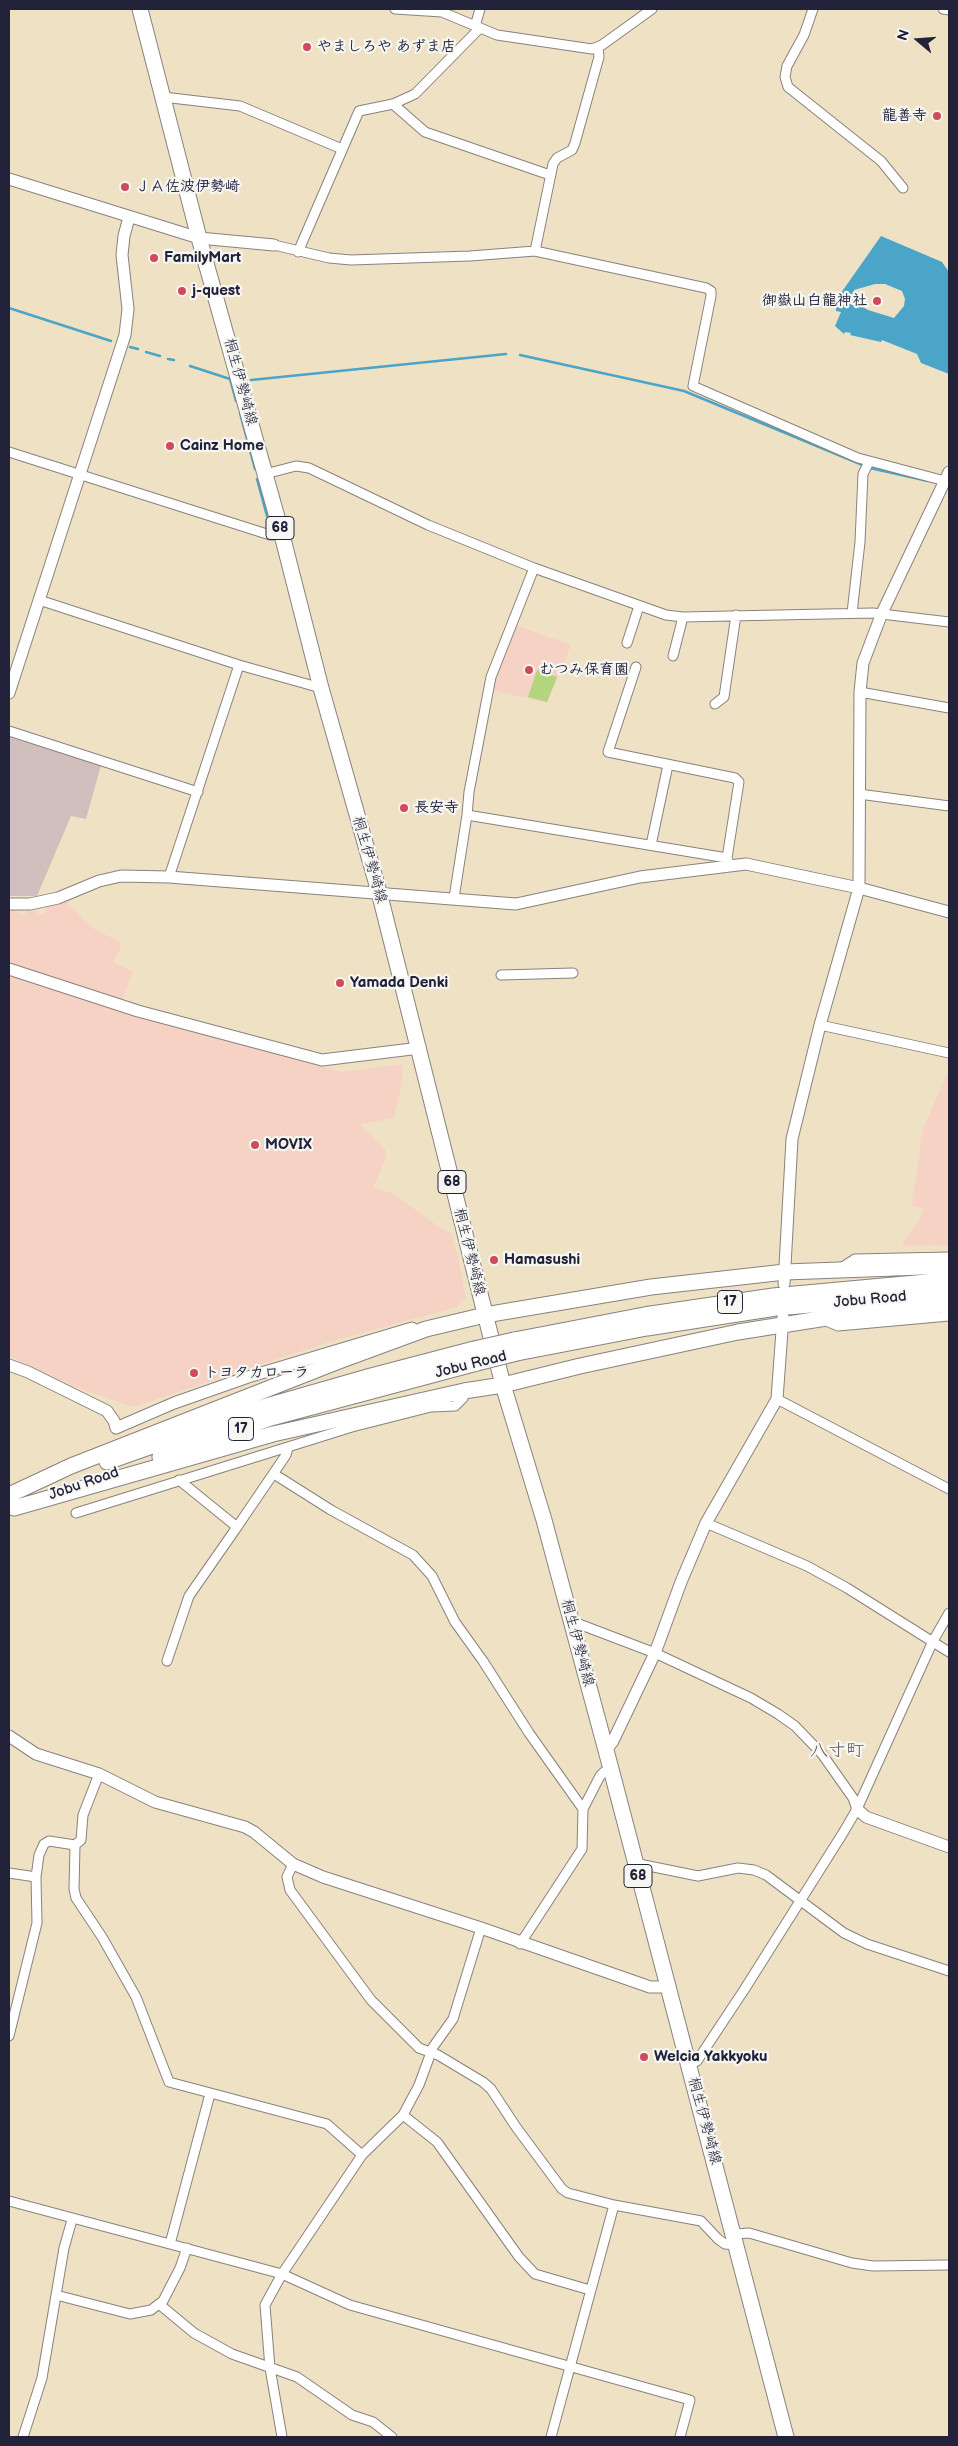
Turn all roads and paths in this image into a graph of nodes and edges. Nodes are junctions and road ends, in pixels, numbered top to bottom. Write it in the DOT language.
graph roads {
  1 [pos="140,9"];
  2 [pos="395,9"];
  3 [pos="480,9"];
  4 [pos="652,9"];
  5 [pos="813,9"];
  6 [pos="943,9"];
  7 [pos="949,10"];
  8 [pos="480,29"];
  9 [pos="598,47"];
  10 [pos="163,97"];
  11 [pos="393,104"];
  12 [pos="342,149"];
  13 [pos="550,175"];
  14 [pos="9,179"];
  15 [pos="904,188"];
  16 [pos="129,218"];
  17 [pos="199,238"];
  18 [pos="274,245"];
  19 [pos="535,251"];
  20 [pos="298,252"];
  21 [pos="9,452"];
  22 [pos="869,462"];
  23 [pos="80,474"];
  24 [pos="265,474"];
  25 [pos="947,476"];
  26 [pos="282,535"];
  27 [pos="534,568"];
  28 [pos="39,600"];
  29 [pos="639,606"];
  30 [pos="852,613"];
  31 [pos="882,613"];
  32 [pos="736,615"];
  33 [pos="682,617"];
  34 [pos="949,622"];
  35 [pos="627,643"];
  36 [pos="673,656"];
  37 [pos="239,665"];
  38 [pos="636,667"];
  39 [pos="321,688"];
  40 [pos="860,692"];
  41 [pos="9,693"];
  42 [pos="715,704"];
  43 [pos="949,708"];
  44 [pos="9,731"];
  45 [pos="668,765"];
  46 [pos="198,792"];
  47 [pos="859,794"];
  48 [pos="949,806"];
  49 [pos="467,815"];
  50 [pos="651,845"];
  51 [pos="729,862"];
  52 [pos="169,877"];
  53 [pos="859,888"];
  54 [pos="379,892"];
  55 [pos="454,898"];
  56 [pos="9,904"];
  57 [pos="949,912"];
  58 [pos="9,969"];
  59 [pos="573,973"];
  60 [pos="501,974"];
  61 [pos="820,1025"];
  62 [pos="420,1048"];
  63 [pos="949,1054"];
  64 [pos="949,1256"];
  65 [pos="949,1266"];
  66 [pos="839,1270"];
  67 [pos="785,1278"];
  68 [pos="949,1280"];
  69 [pos="949,1293"];
  70 [pos="949,1304"];
  71 [pos="485,1315"];
  72 [pos="949,1316"];
  73 [pos="820,1319"];
  74 [pos="783,1321"];
  75 [pos="426,1329"];
  76 [pos="515,1347"];
  77 [pos="9,1365"];
  78 [pos="503,1385"];
  79 [pos="464,1391"];
  80 [pos="777,1399"];
  81 [pos="288,1448"];
  82 [pos="274,1474"];
  83 [pos="179,1480"];
  84 [pos="949,1488"];
  85 [pos="10,1502"];
  86 [pos="76,1513"];
  87 [pos="706,1523"];
  88 [pos="237,1527"];
  89 [pos="949,1613"];
  90 [pos="571,1621"];
  91 [pos="933,1641"];
  92 [pos="949,1652"];
  93 [pos="655,1653"];
  94 [pos="166,1661"];
  95 [pos="9,1736"];
  96 [pos="606,1750"];
  97 [pos="611,1769"];
  98 [pos="99,1774"];
  99 [pos="584,1809"];
  100 [pos="858,1809"];
  101 [pos="75,1845"];
  102 [pos="949,1847"];
  103 [pos="634,1863"];
  104 [pos="293,1864"];
  105 [pos="9,1873"];
  106 [pos="36,1877"];
  107 [pos="800,1900"];
  108 [pos="481,1928"];
  109 [pos="520,1944"];
  110 [pos="949,1971"];
  111 [pos="668,1987"];
  112 [pos="9,2036"];
  113 [pos="430,2053"];
  114 [pos="689,2066"];
  115 [pos="210,2094"];
  116 [pos="403,2115"];
  117 [pos="362,2155"];
  118 [pos="9,2201"];
  119 [pos="614,2206"];
  120 [pos="72,2220"];
  121 [pos="735,2239"];
  122 [pos="170,2244"];
  123 [pos="187,2248"];
  124 [pos="949,2265"];
  125 [pos="282,2274"];
  126 [pos="590,2290"];
  127 [pos="56,2295"];
  128 [pos="159,2304"];
  129 [pos="570,2366"];
  130 [pos="270,2368"];
  131 [pos="23,2437"];
  132 [pos="282,2437"];
  133 [pos="392,2437"];
  134 [pos="550,2437"];
  135 [pos="680,2437"];
  136 [pos="786,2437"];
  1 -- 10 [label="main road, 桐生伊勢崎線 / 68"];
  2 -- 8 [label="street"];
  3 -- 8 [label="street"];
  4 -- 9 [label="street"];
  5 -- 15 [label="street"];
  6 -- 7 [label="street"];
  8 -- 9 [label="street"];
  8 -- 11 [label="street"];
  9 -- 13 [label="street"];
  10 -- 12 [label="street"];
  10 -- 17 [label="main road, 桐生伊勢崎線 / 68"];
  11 -- 12 [label="street"];
  11 -- 13 [label="street"];
  12 -- 20 [label="street"];
  13 -- 19 [label="street"];
  14 -- 16 [label="street"];
  16 -- 17 [label="street"];
  16 -- 23 [label="street"];
  17 -- 18 [label="street"];
  17 -- 24 [label="main road, 桐生伊勢崎線 / 68"];
  18 -- 20 [label="street"];
  19 -- 20 [label="street"];
  19 -- 22 [label="street"];
  21 -- 23 [label="street"];
  22 -- 25 [label="street"];
  22 -- 30 [label="street"];
  23 -- 26 [label="street"];
  23 -- 28 [label="street"];
  24 -- 26 [label="main road, 桐生伊勢崎線 / 68"];
  24 -- 27 [label="street"];
  25 -- 31 [label="street"];
  26 -- 39 [label="main road, 桐生伊勢崎線 / 68"];
  27 -- 29 [label="street"];
  27 -- 49 [label="street"];
  28 -- 37 [label="street"];
  28 -- 41 [label="street"];
  29 -- 33 [label="street"];
  29 -- 35 [label="street"];
  30 -- 31 [label="street"];
  30 -- 32 [label="street"];
  31 -- 34 [label="street"];
  31 -- 40 [label="street"];
  32 -- 33 [label="street"];
  32 -- 42 [label="street"];
  33 -- 36 [label="street"];
  37 -- 39 [label="street"];
  37 -- 46 [label="street"];
  38 -- 45 [label="street"];
  39 -- 54 [label="main road, 桐生伊勢崎線 / 68"];
  40 -- 43 [label="street"];
  40 -- 47 [label="street"];
  44 -- 46 [label="street"];
  45 -- 50 [label="street"];
  45 -- 51 [label="street"];
  46 -- 52 [label="street"];
  47 -- 48 [label="street"];
  47 -- 53 [label="street"];
  49 -- 50 [label="street"];
  49 -- 55 [label="street"];
  50 -- 51 [label="street"];
  51 -- 53 [label="street"];
  51 -- 55 [label="street"];
  52 -- 54 [label="street"];
  52 -- 56 [label="street"];
  53 -- 57 [label="street"];
  53 -- 61 [label="street"];
  54 -- 55 [label="street"];
  54 -- 62 [label="main road, 桐生伊勢崎線 / 68"];
  58 -- 62 [label="street"];
  59 -- 60 [label="street"];
  61 -- 63 [label="street"];
  61 -- 67 [label="street"];
  62 -- 71 [label="main road, 桐生伊勢崎線 / 68"];
  64 -- 66 [label="street"];
  65 -- 66 [label="main road"];
  66 -- 67 [label="main road"];
  67 -- 71 [label="main road"];
  68 -- 76 [label="main road, Jobu Road / 17"];
  69 -- 76 [label="main road, Jobu Road / 17"];
  70 -- 73 [label="main road"];
  71 -- 75 [label="main road"];
  71 -- 78 [label="main road, 桐生伊勢崎線 / 68"];
  72 -- 73 [label="street"];
  73 -- 74 [label="main road"];
  74 -- 78 [label="main road"];
  74 -- 80 [label="street"];
  75 -- 77 [label="street"];
  75 -- 85 [label="main road"];
  76 -- 85 [label="main road, Jobu Road / 17, bridge"];
  78 -- 79 [label="main road"];
  78 -- 90 [label="main road, 桐生伊勢崎線 / 68"];
  79 -- 81 [label="street"];
  79 -- 85 [label="main road"];
  80 -- 84 [label="street"];
  80 -- 87 [label="street"];
  81 -- 82 [label="street"];
  81 -- 83 [label="street"];
  82 -- 88 [label="street"];
  82 -- 99 [label="street"];
  83 -- 86 [label="street"];
  83 -- 88 [label="street"];
  87 -- 91 [label="street"];
  87 -- 93 [label="street"];
  88 -- 94 [label="street"];
  89 -- 91 [label="street"];
  90 -- 93 [label="street"];
  90 -- 96 [label="main road, 桐生伊勢崎線 / 68"];
  91 -- 92 [label="street"];
  91 -- 100 [label="street"];
  93 -- 96 [label="street"];
  93 -- 100 [label="street"];
  95 -- 98 [label="street"];
  96 -- 97 [label="main road, 桐生伊勢崎線 / 68"];
  97 -- 99 [label="street"];
  97 -- 103 [label="main road, 桐生伊勢崎線 / 68"];
  98 -- 101 [label="street"];
  98 -- 104 [label="street"];
  99 -- 109 [label="street"];
  100 -- 102 [label="street"];
  100 -- 107 [label="street"];
  101 -- 106 [label="street"];
  101 -- 115 [label="street"];
  103 -- 107 [label="street"];
  103 -- 111 [label="main road, 桐生伊勢崎線 / 68"];
  104 -- 108 [label="street"];
  104 -- 113 [label="street"];
  105 -- 106 [label="street"];
  106 -- 112 [label="street"];
  107 -- 110 [label="street"];
  107 -- 114 [label="street"];
  108 -- 109 [label="street"];
  108 -- 113 [label="street"];
  109 -- 111 [label="street"];
  111 -- 114 [label="main road, 桐生伊勢崎線 / 68"];
  113 -- 116 [label="street"];
  113 -- 119 [label="street"];
  114 -- 121 [label="main road, 桐生伊勢崎線 / 68"];
  115 -- 117 [label="street"];
  115 -- 122 [label="street"];
  116 -- 117 [label="street"];
  116 -- 126 [label="street"];
  117 -- 125 [label="street"];
  118 -- 120 [label="street"];
  119 -- 121 [label="street"];
  119 -- 126 [label="street"];
  120 -- 122 [label="street"];
  120 -- 127 [label="street"];
  121 -- 124 [label="street"];
  121 -- 136 [label="main road, 桐生伊勢崎線 / 68"];
  122 -- 123 [label="street"];
  123 -- 125 [label="street"];
  123 -- 128 [label="street"];
  125 -- 129 [label="street"];
  125 -- 130 [label="street"];
  126 -- 129 [label="street"];
  127 -- 128 [label="street"];
  127 -- 131 [label="street"];
  128 -- 130 [label="street"];
  129 -- 134 [label="street"];
  129 -- 135 [label="street"];
  130 -- 132 [label="street"];
  130 -- 133 [label="street"];
}
